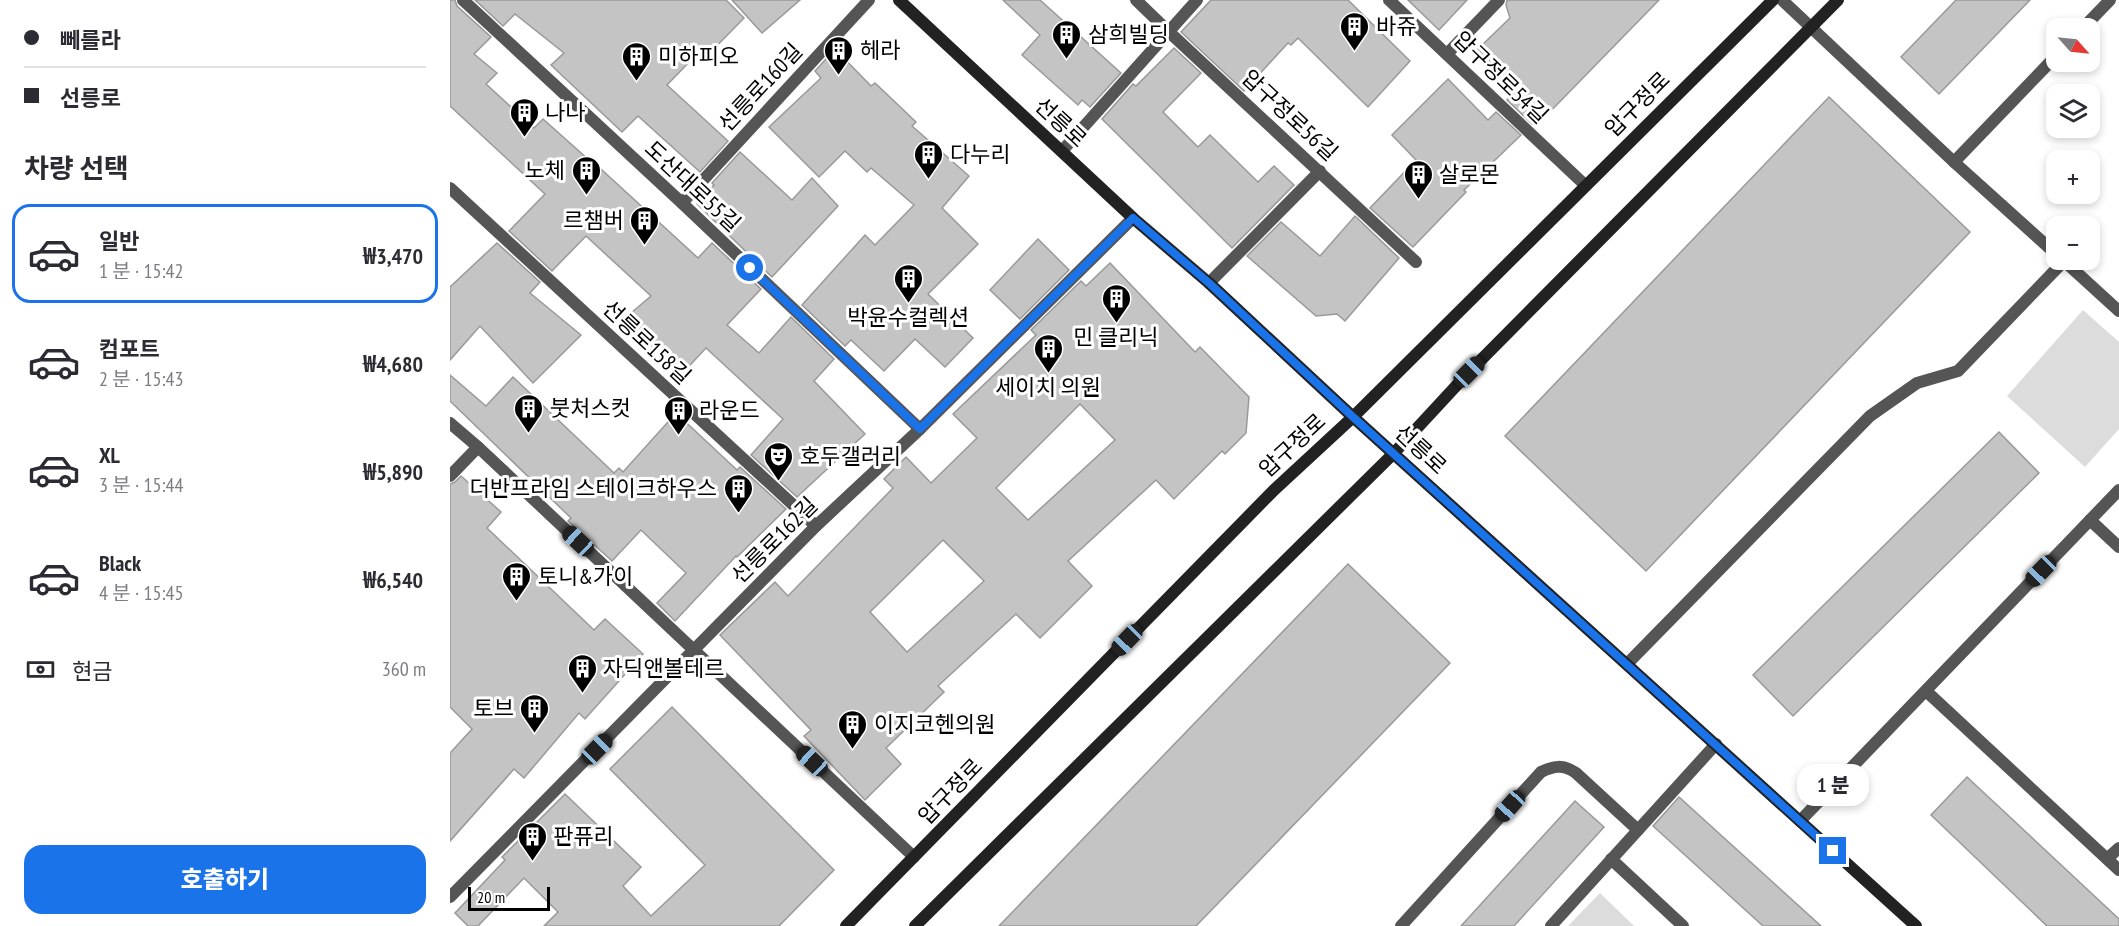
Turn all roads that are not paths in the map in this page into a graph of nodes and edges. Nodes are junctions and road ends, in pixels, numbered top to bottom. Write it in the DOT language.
graph roads {
  1 [pos="463,0"];
  2 [pos="869,0"];
  3 [pos="899,0"];
  4 [pos="1136,0"];
  5 [pos="1197,0"];
  6 [pos="1389,0"];
  7 [pos="1499,0"];
  8 [pos="1773,0"];
  9 [pos="1782,0"];
  10 [pos="1838,0"];
  11 [pos="2110,0"];
  12 [pos="2093,18"];
  13 [pos="1811,28"];
  14 [pos="1168,31"];
  15 [pos="1447,54"];
  16 [pos="2046,66"];
  17 [pos="1062,151"];
  18 [pos="1954,162"];
  19 [pos="1320,171"];
  20 [pos="1585,185"];
  21 [pos="450,189"];
  22 [pos="682,203"];
  23 [pos="1133,218"];
  24 [pos="2046,245"];
  25 [pos="1416,262"];
  26 [pos="2050,270"];
  27 [pos="2074,270"];
  28 [pos="1209,283"];
  29 [pos="2119,311"];
  30 [pos="1353,417"];
  31 [pos="450,423"];
  32 [pos="920,429"];
  33 [pos="478,447"];
  34 [pos="1394,453"];
  35 [pos="450,476"];
  36 [pos="2119,490"];
  37 [pos="2090,520"];
  38 [pos="816,526"];
  39 [pos="2119,547"];
  40 [pos="695,651"];
  41 [pos="1627,664"];
  42 [pos="1926,691"];
  43 [pos="1716,744"];
  44 [pos="1800,821"];
  45 [pos="1638,830"];
  46 [pos="2119,848"];
  47 [pos="914,857"];
  48 [pos="2108,858"];
  49 [pos="1611,860"];
  50 [pos="2119,870"];
  51 [pos="450,897"];
  52 [pos="846,926"];
  53 [pos="915,926"];
  54 [pos="1401,926"];
  55 [pos="1551,926"];
  56 [pos="1683,926"];
  57 [pos="1916,926"];
  1 -- 22 [label="street, 도산대로55길"];
  2 -- 22 [label="street, 선릉로160길"];
  3 -- 17 [label="main road, 선릉로"];
  4 -- 14 [label="street, 압구정로56길"];
  5 -- 14 [label="street"];
  6 -- 15 [label="street, 압구정로54길"];
  7 -- 15 [label="street"];
  8 -- 20 [label="main road, 압구정로"];
  9 -- 13 [label="street"];
  10 -- 13 [label="main road"];
  11 -- 12 [label="street"];
  13 -- 18 [label="street"];
  13 -- 34 [label="main road"];
  14 -- 17 [label="street"];
  14 -- 19 [label="street, 압구정로56길"];
  15 -- 20 [label="street, 압구정로54길"];
  16 -- 18 [label="street"];
  17 -- 23 [label="main road, 선릉로"];
  18 -- 24 [label="street"];
  19 -- 25 [label="street, 압구정로56길"];
  19 -- 28 [label="street"];
  20 -- 30 [label="main road, 압구정로"];
  21 -- 38 [label="street, 선릉로158길"];
  22 -- 32 [label="street, 도산대로55길"];
  23 -- 28 [label="main road, 선릉로"];
  23 -- 32 [label="street, 선릉로162길"];
  26 -- 41 [label="street"];
  27 -- 29 [label="street"];
  28 -- 30 [label="main road, 선릉로"];
  30 -- 34 [label="main road, 선릉로"];
  30 -- 47 [label="main road, 압구정로"];
  31 -- 33 [label="street"];
  32 -- 38 [label="street, 선릉로162길"];
  33 -- 35 [label="street"];
  33 -- 40 [label="street"];
  34 -- 41 [label="main road, 선릉로"];
  34 -- 53 [label="main road"];
  36 -- 37 [label="street"];
  37 -- 39 [label="street"];
  37 -- 42 [label="street"];
  38 -- 40 [label="street, 선릉로162길"];
  40 -- 47 [label="street"];
  40 -- 51 [label="street, 선릉로162길"];
  41 -- 43 [label="main road, 선릉로"];
  42 -- 44 [label="street"];
  42 -- 48 [label="street"];
  43 -- 44 [label="main road, 선릉로"];
  43 -- 45 [label="street"];
  44 -- 57 [label="main road, 선릉로"];
  45 -- 49 [label="street"];
  45 -- 54 [label="street"];
  46 -- 48 [label="street"];
  47 -- 52 [label="main road, 압구정로"];
  48 -- 50 [label="street"];
  49 -- 55 [label="street"];
  49 -- 56 [label="street"];
}
